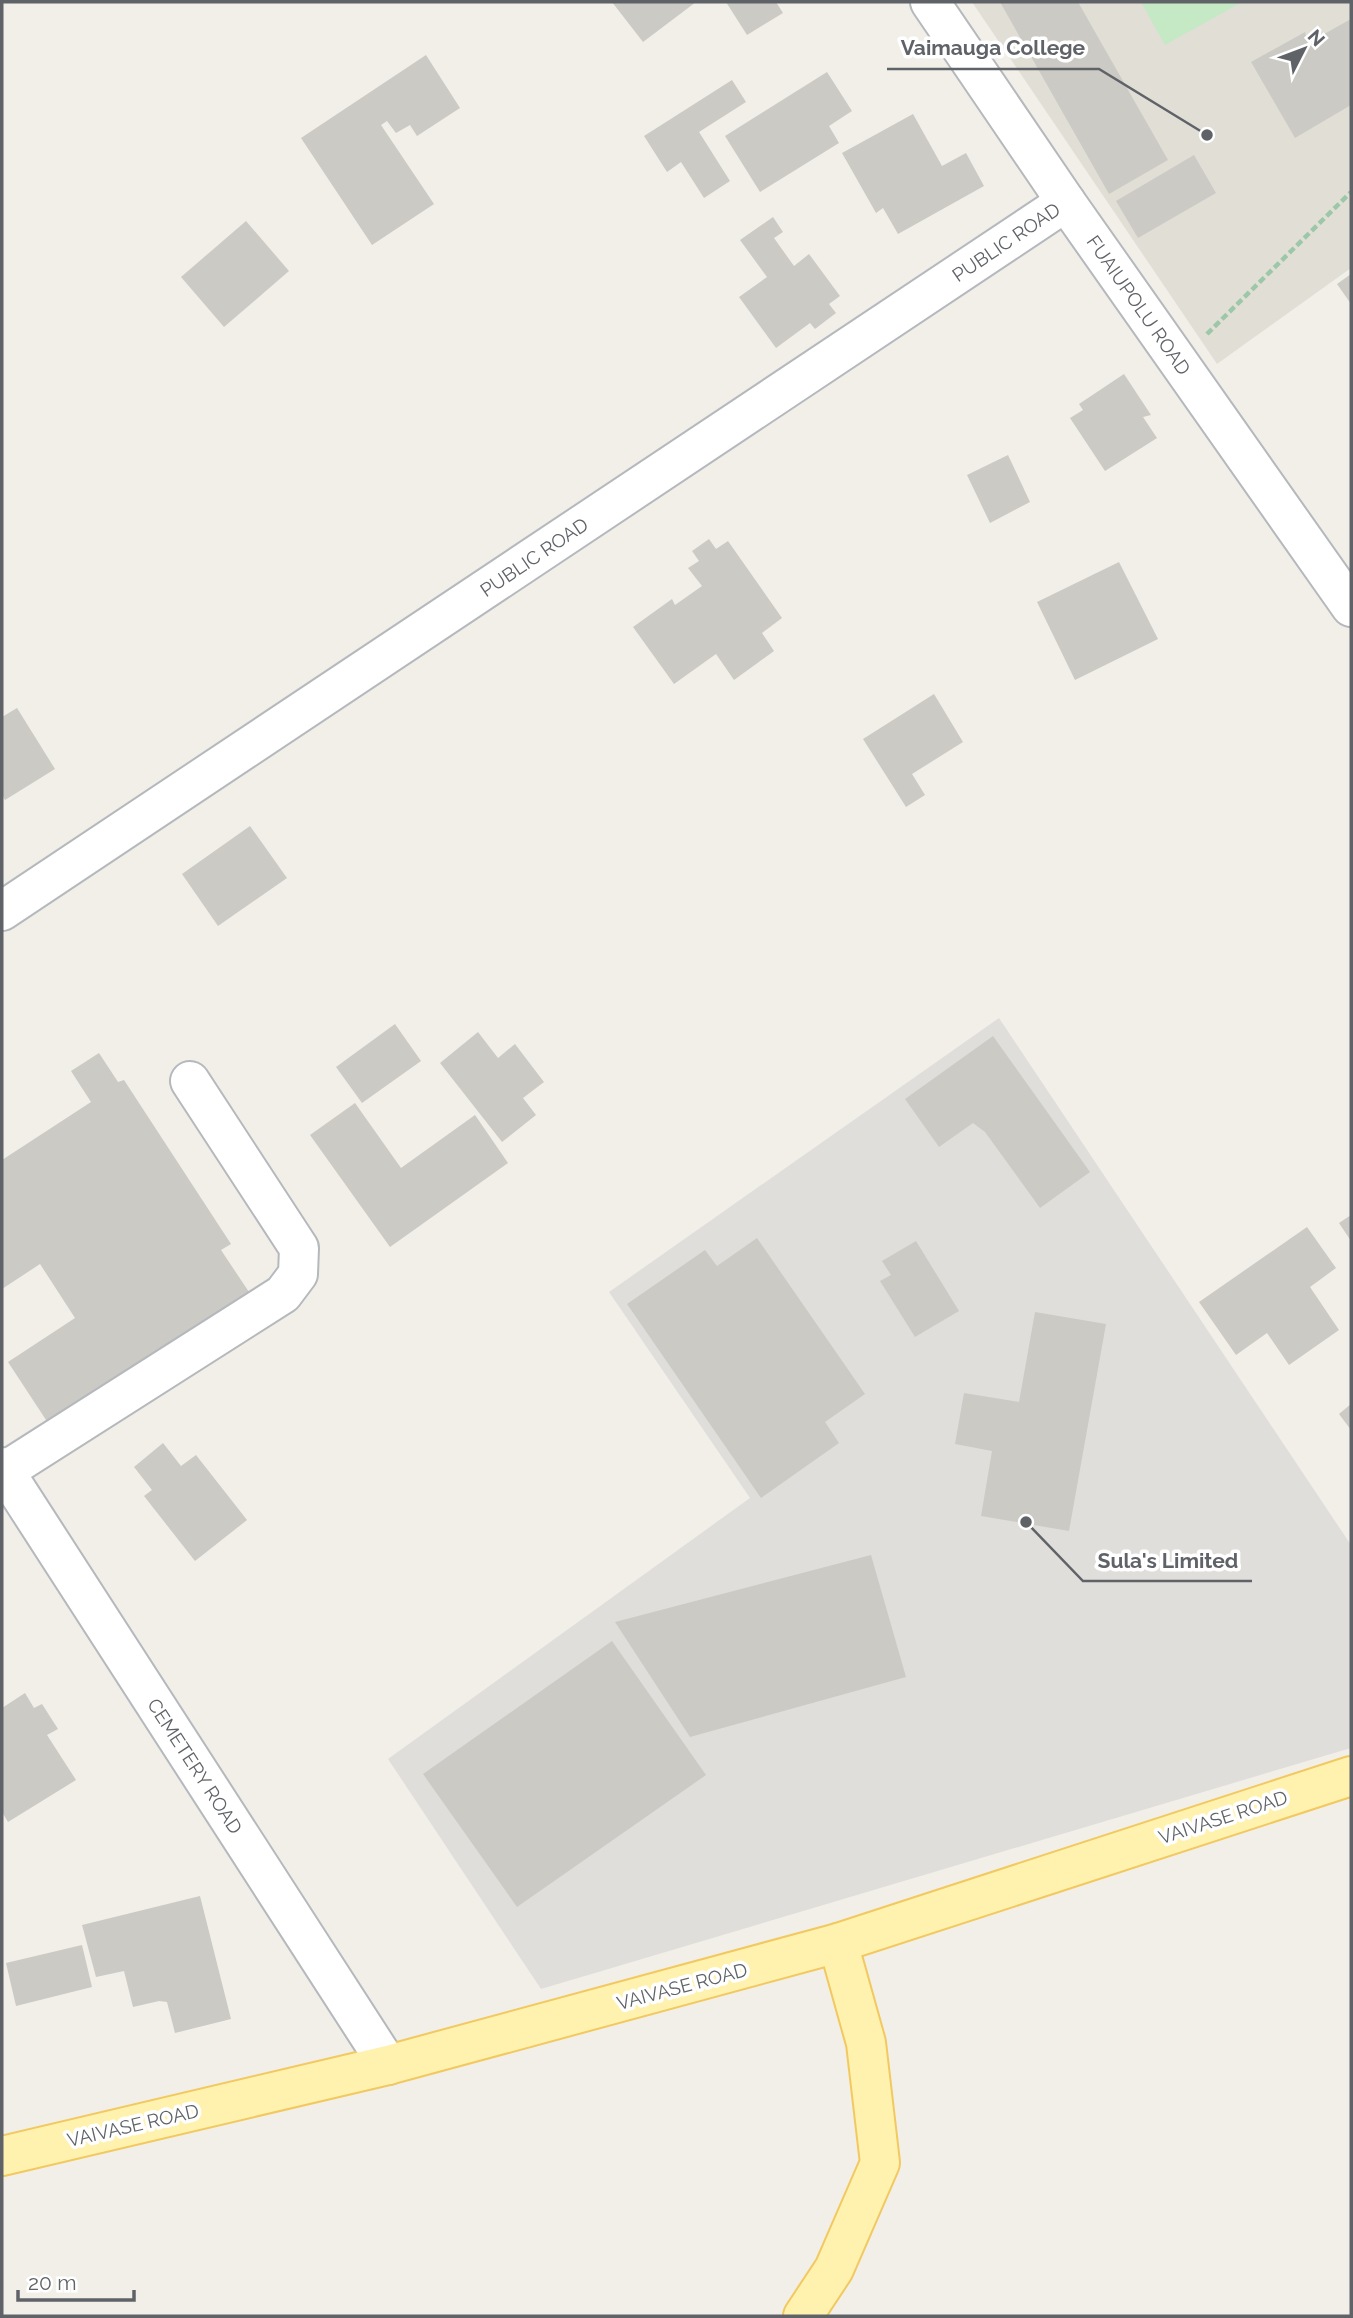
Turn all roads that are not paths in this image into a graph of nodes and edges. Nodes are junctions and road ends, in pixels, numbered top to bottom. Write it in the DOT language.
graph roads {
  1 [pos="930,2"];
  2 [pos="1066,202"];
  3 [pos="1351,607"];
  4 [pos="2,911"];
  5 [pos="190,1081"];
  6 [pos="3,1469"];
  7 [pos="1351,1776"];
  8 [pos="838,1943"];
  9 [pos="388,2065"];
  10 [pos="2,2156"];
  11 [pos="803,2316"];
  1 -- 2 [label="street, FUAIUPOLU ROAD"];
  2 -- 3 [label="street, FUAIUPOLU ROAD"];
  2 -- 4 [label="street, PUBLIC ROAD"];
  5 -- 6 [label="street"];
  6 -- 9 [label="street, CEMETERY ROAD"];
  7 -- 8 [label="main road, VAIVASE ROAD"];
  8 -- 9 [label="main road, VAIVASE ROAD"];
  8 -- 11 [label="main road"];
  9 -- 10 [label="main road, VAIVASE ROAD"];
}
